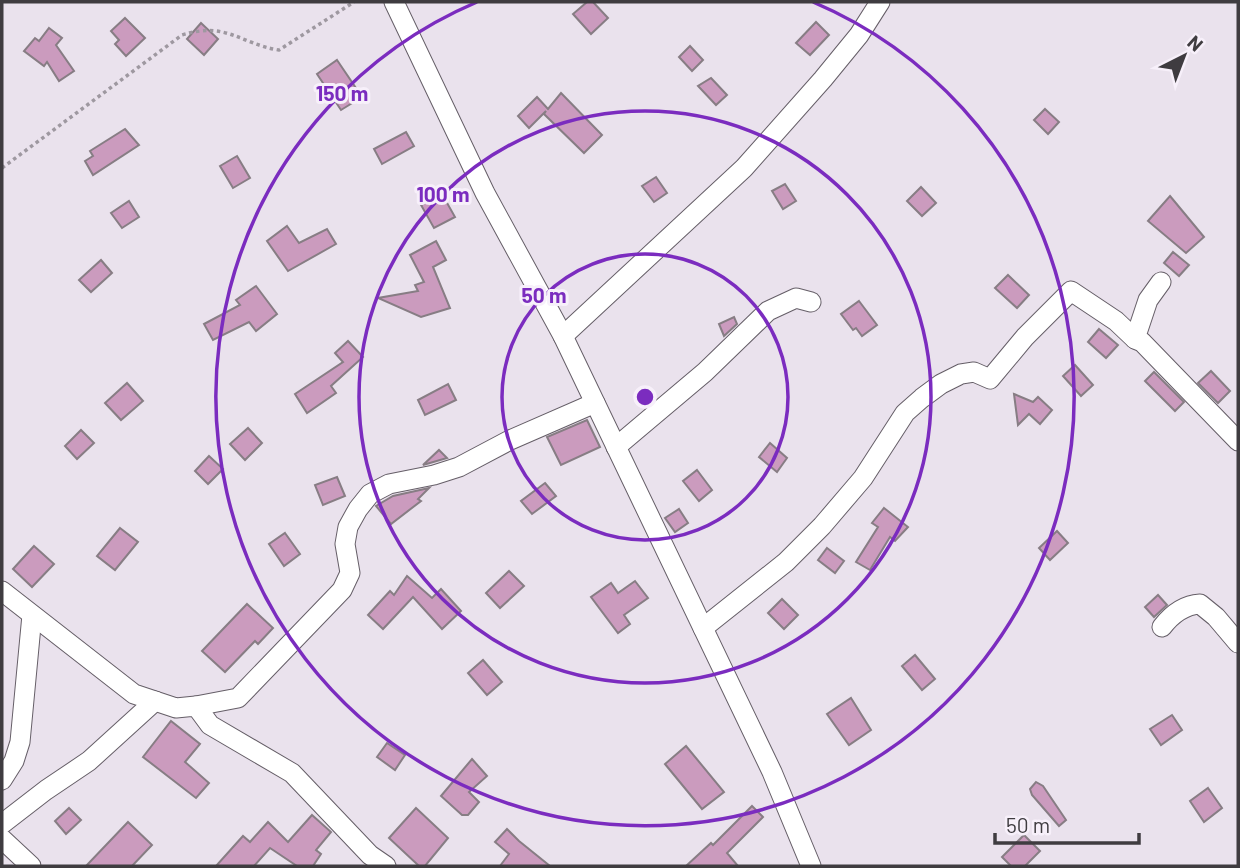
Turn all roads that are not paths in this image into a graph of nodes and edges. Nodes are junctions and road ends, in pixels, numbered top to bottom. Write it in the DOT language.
graph roads {
  1 [pos="394,2"];
  2 [pos="880,2"];
  3 [pos="1161,282"];
  4 [pos="811,302"];
  5 [pos="563,336"];
  6 [pos="1135,339"];
  7 [pos="595,403"];
  8 [pos="1238,441"];
  9 [pos="616,447"];
  10 [pos="2,591"];
  11 [pos="32,615"];
  12 [pos="1162,627"];
  13 [pos="703,628"];
  14 [pos="1238,643"];
  15 [pos="155,701"];
  16 [pos="196,706"];
  17 [pos="2,780"];
  18 [pos="2,824"];
  19 [pos="2,839"];
  20 [pos="31,866"];
  21 [pos="386,866"];
  22 [pos="811,866"];
  1 -- 5 [label="street"];
  2 -- 5 [label="street"];
  3 -- 6 [label="street"];
  4 -- 9 [label="street"];
  5 -- 7 [label="street"];
  6 -- 8 [label="street"];
  6 -- 13 [label="street"];
  7 -- 9 [label="street"];
  7 -- 16 [label="street"];
  9 -- 13 [label="street"];
  10 -- 11 [label="street"];
  11 -- 15 [label="street"];
  11 -- 17 [label="street"];
  12 -- 14 [label="street"];
  13 -- 22 [label="street"];
  15 -- 16 [label="street"];
  15 -- 18 [label="street"];
  16 -- 21 [label="street"];
  19 -- 20 [label="street"];
}
